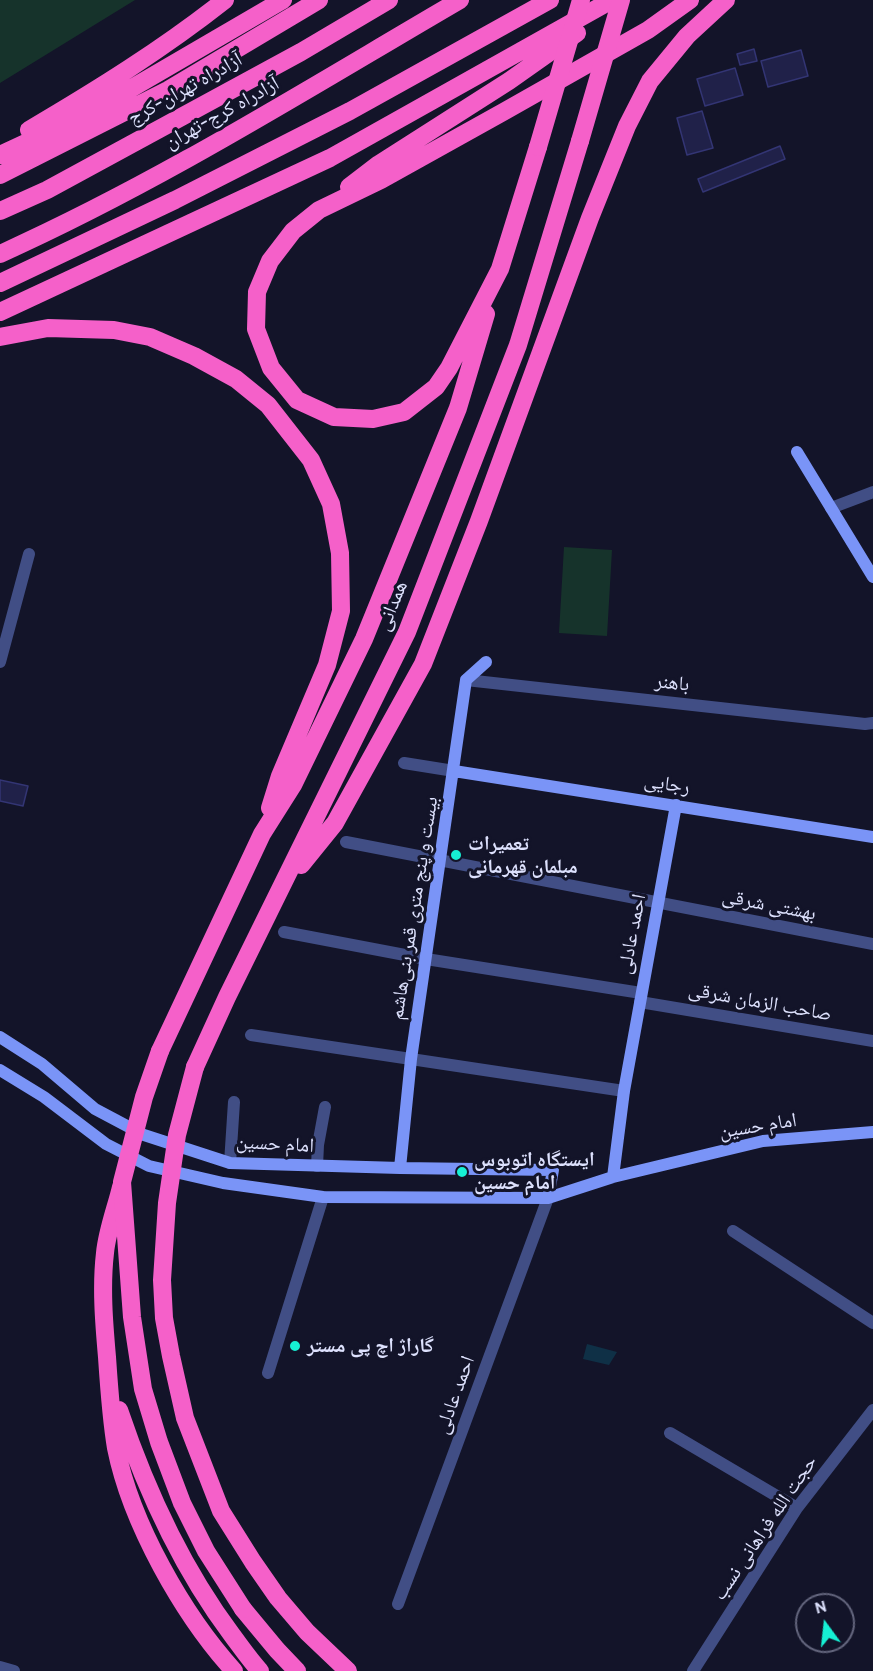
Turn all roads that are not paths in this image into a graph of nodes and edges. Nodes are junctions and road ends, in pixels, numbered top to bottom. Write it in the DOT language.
graph roads {
  1 [pos="225,0"];
  2 [pos="284,0"];
  3 [pos="319,0"];
  4 [pos="389,0"];
  5 [pos="460,0"];
  6 [pos="550,0"];
  7 [pos="581,0"];
  8 [pos="612,0"];
  9 [pos="622,0"];
  10 [pos="690,0"];
  11 [pos="726,0"];
  12 [pos="0,147"];
  13 [pos="0,155"];
  14 [pos="0,175"];
  15 [pos="319,210"];
  16 [pos="0,211"];
  17 [pos="0,254"];
  18 [pos="500,269"];
  19 [pos="0,283"];
  20 [pos="0,312"];
  21 [pos="0,337"];
  22 [pos="797,452"];
  23 [pos="873,492"];
  24 [pos="831,508"];
  25 [pos="29,554"];
  26 [pos="873,578"];
  27 [pos="0,662"];
  28 [pos="486,662"];
  29 [pos="466,680"];
  30 [pos="873,723"];
  31 [pos="404,763"];
  32 [pos="454,771"];
  33 [pos="676,805"];
  34 [pos="262,834"];
  35 [pos="873,837"];
  36 [pos="346,843"];
  37 [pos="441,861"];
  38 [pos="281,889"];
  39 [pos="658,903"];
  40 [pos="284,932"];
  41 [pos="873,944"];
  42 [pos="426,959"];
  43 [pos="641,997"];
  44 [pos="250,1035"];
  45 [pos="0,1037"];
  46 [pos="873,1041"];
  47 [pos="411,1059"];
  48 [pos="0,1070"];
  49 [pos="624,1091"];
  50 [pos="234,1102"];
  51 [pos="325,1107"];
  52 [pos="873,1132"];
  53 [pos="230,1163"];
  54 [pos="317,1166"];
  55 [pos="400,1168"];
  56 [pos="613,1177"];
  57 [pos="122,1182"];
  58 [pos="323,1197"];
  59 [pos="548,1198"];
  60 [pos="733,1231"];
  61 [pos="873,1323"];
  62 [pos="268,1373"];
  63 [pos="108,1380"];
  64 [pos="873,1410"];
  65 [pos="670,1433"];
  66 [pos="797,1508"];
  67 [pos="398,1604"];
  68 [pos="0,1667"];
  69 [pos="14,1671"];
  70 [pos="234,1671"];
  71 [pos="260,1671"];
  72 [pos="297,1671"];
  73 [pos="348,1671"];
  74 [pos="693,1671"];
  1 -- 12 [label="highway"];
  2 -- 13 [label="highway"];
  3 -- 14 [label="highway"];
  4 -- 16 [label="highway, آزادراه تهران-کرج"];
  5 -- 17 [label="highway, آزادراه کرج-تهران"];
  6 -- 19 [label="highway"];
  7 -- 18 [label="highway, bridge"];
  8 -- 20 [label="highway"];
  9 -- 15 [label="highway"];
  9 -- 38 [label="highway, همدانی, bridge"];
  10 -- 15 [label="highway"];
  11 -- 38 [label="highway"];
  15 -- 18 [label="highway"];
  18 -- 34 [label="highway, همدانی"];
  21 -- 34 [label="highway"];
  22 -- 24 [label="main road"];
  23 -- 24 [label="street"];
  24 -- 26 [label="main road"];
  25 -- 27 [label="street"];
  28 -- 29 [label="main road"];
  29 -- 30 [label="street, باهنر"];
  29 -- 32 [label="main road, بیست و پنج متری قمر بنی‌هاشم"];
  31 -- 32 [label="street"];
  32 -- 33 [label="main road, رجایی"];
  32 -- 37 [label="main road, بیست و پنج متری قمر بنی‌هاشم"];
  33 -- 35 [label="main road, رجایی"];
  33 -- 39 [label="main road, احمد عادلی"];
  34 -- 57 [label="highway, همدانی, bridge"];
  36 -- 37 [label="street, بهشتی شرقی"];
  37 -- 39 [label="street, بهشتی شرقی"];
  37 -- 42 [label="main road, بیست و پنج متری قمر بنی‌هاشم"];
  38 -- 73 [label="highway, همدانی, bridge"];
  39 -- 41 [label="street, بهشتی شرقی"];
  39 -- 43 [label="main road, احمد عادلی"];
  40 -- 42 [label="street, صاحب الزمان شرقی"];
  42 -- 43 [label="street, صاحب الزمان شرقی"];
  42 -- 47 [label="main road, بیست و پنج متری قمر بنی‌هاشم"];
  43 -- 46 [label="street, صاحب الزمان شرقی"];
  43 -- 49 [label="main road, احمد عادلی"];
  44 -- 47 [label="street"];
  45 -- 53 [label="main road, امام حسین"];
  47 -- 49 [label="street"];
  47 -- 55 [label="main road, بیست و پنج متری قمر بنی‌هاشم"];
  48 -- 58 [label="main road, امام حسین"];
  49 -- 56 [label="main road, احمد عادلی"];
  50 -- 53 [label="street"];
  51 -- 54 [label="street"];
  52 -- 56 [label="main road, امام حسین"];
  53 -- 54 [label="main road, امام حسین"];
  54 -- 55 [label="main road, امام حسین"];
  55 -- 59 [label="main road, امام حسین"];
  56 -- 59 [label="main road, امام حسین"];
  57 -- 63 [label="highway, همدانی"];
  57 -- 72 [label="highway, bridge"];
  58 -- 59 [label="main road, امام حسین"];
  58 -- 62 [label="street"];
  59 -- 67 [label="street, احمد عادلی"];
  60 -- 61 [label="street"];
  63 -- 70 [label="highway"];
  63 -- 71 [label="highway"];
  64 -- 66 [label="street, حجت الله فراهانی نسب"];
  65 -- 66 [label="street"];
  66 -- 74 [label="street, حجت الله فراهانی نسب"];
  68 -- 69 [label="street"];
}
